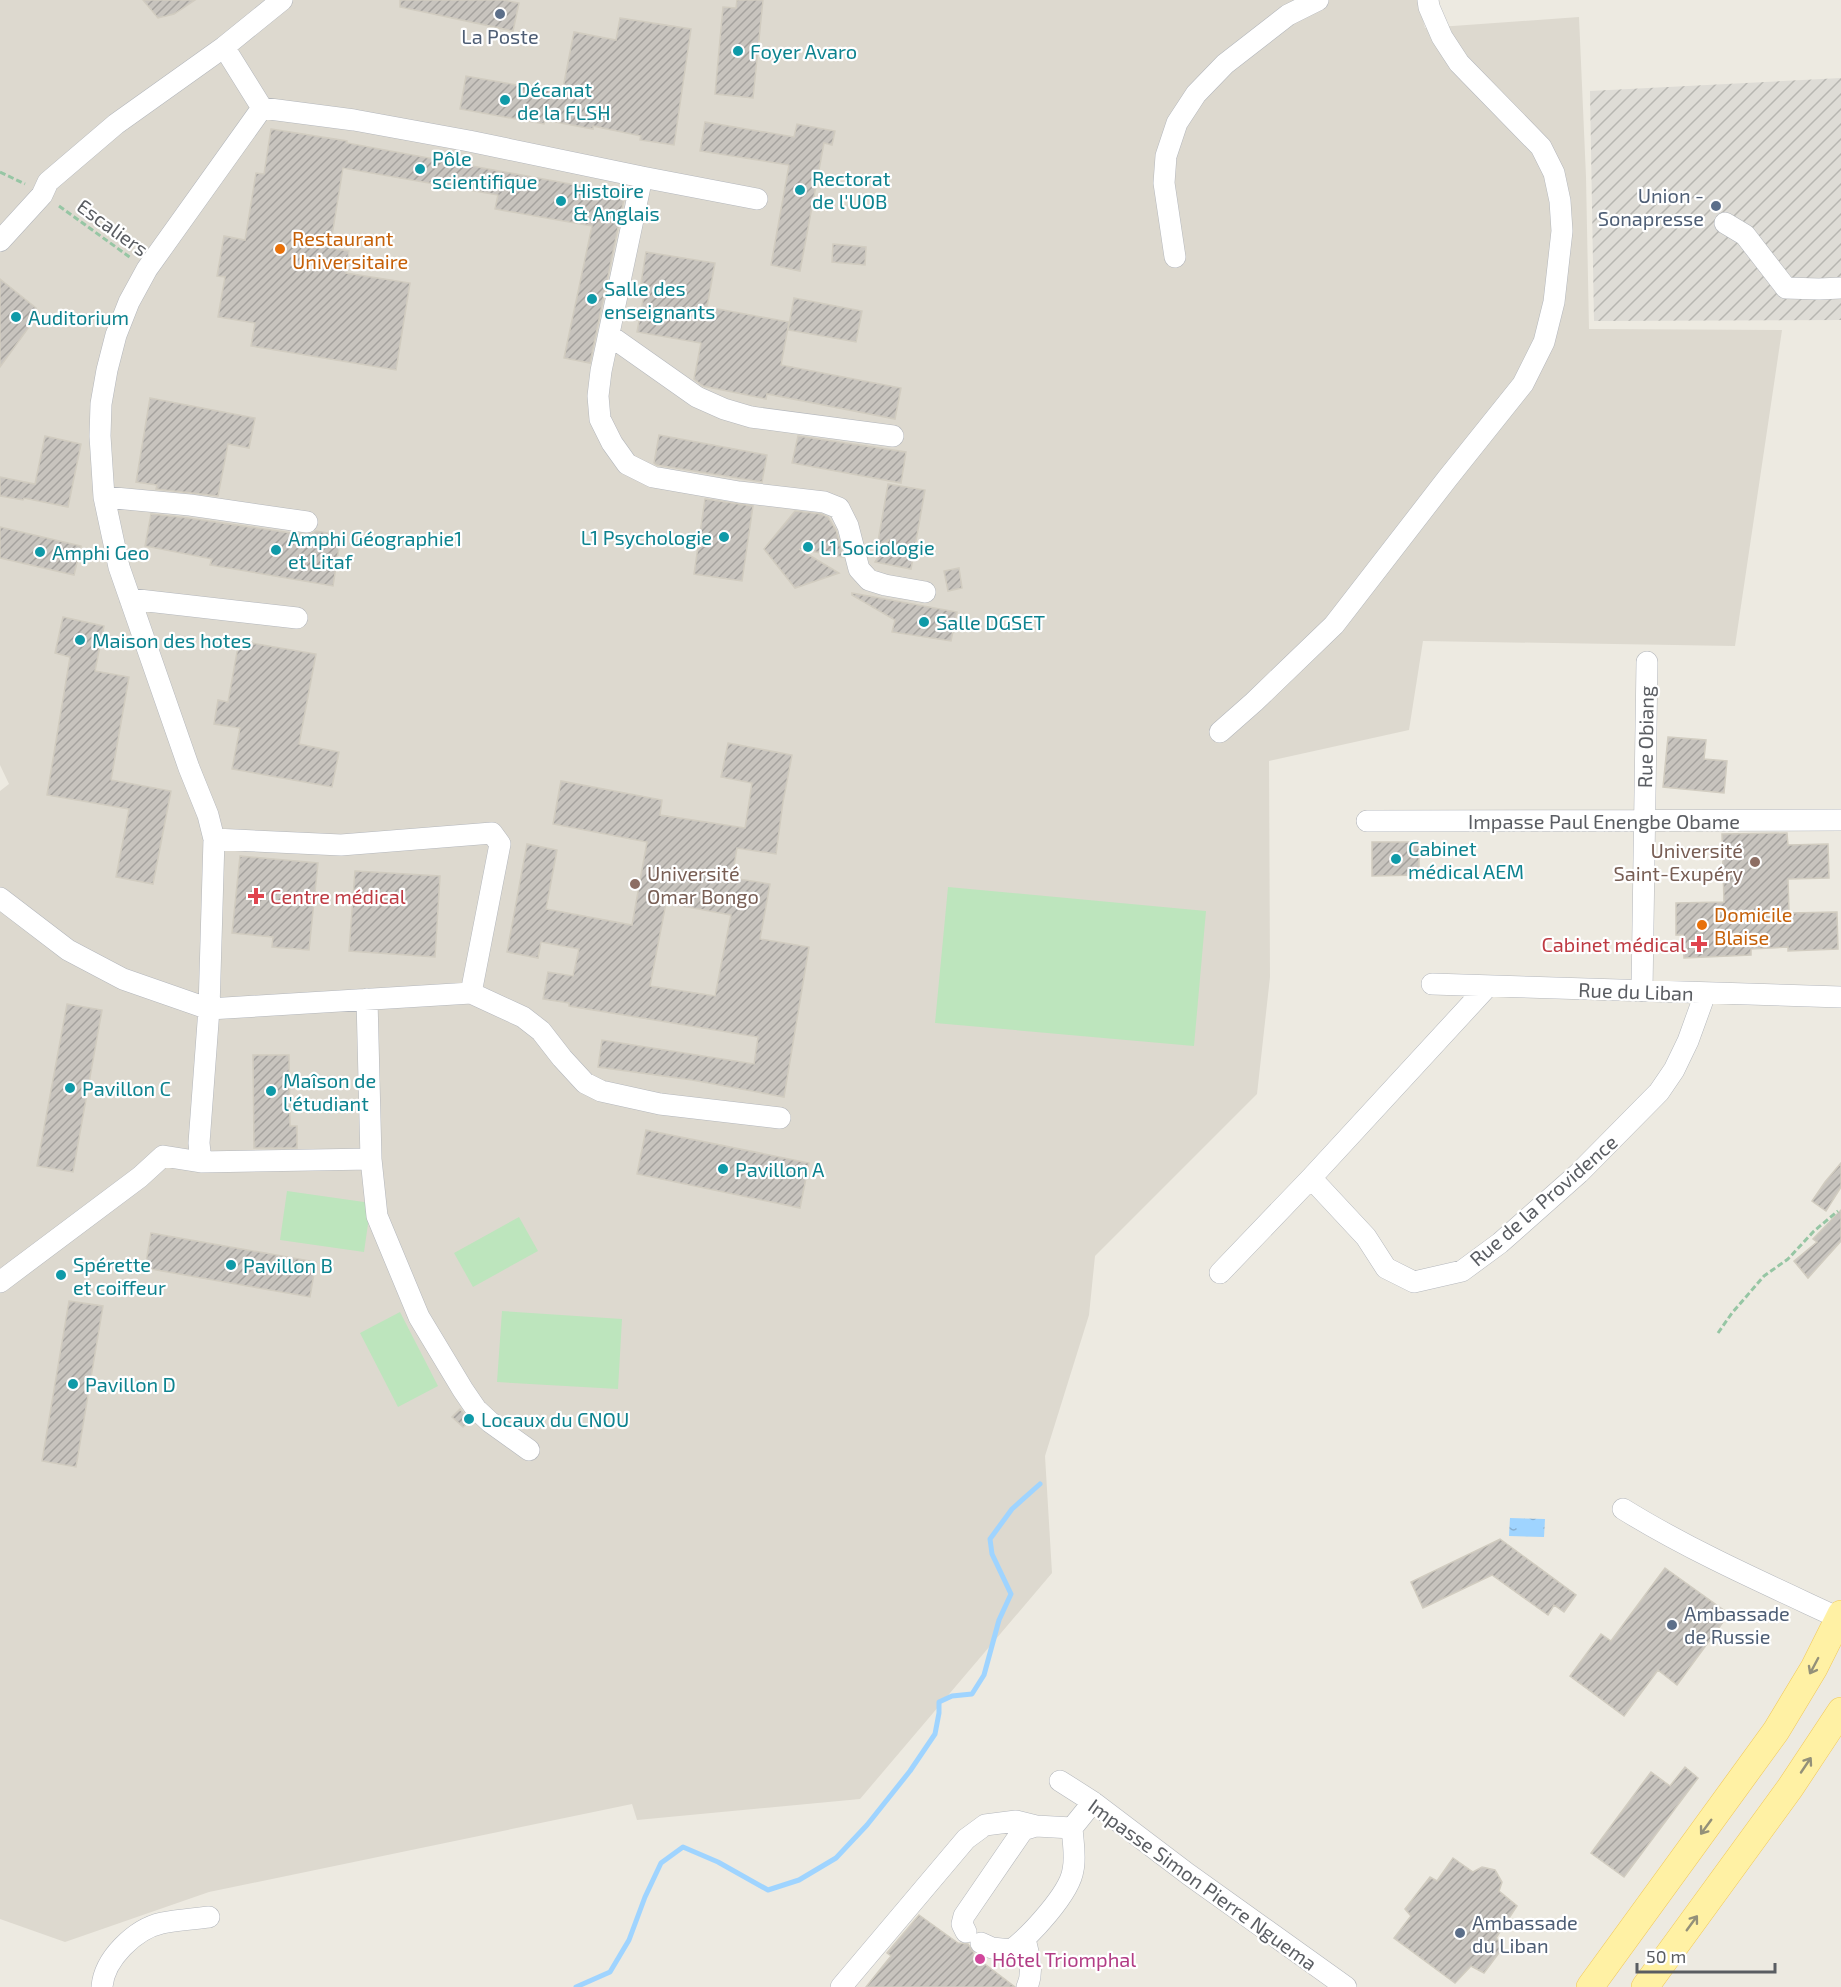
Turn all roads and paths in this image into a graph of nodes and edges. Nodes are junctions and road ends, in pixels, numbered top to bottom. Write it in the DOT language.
graph roads {
  1 [pos="282,0"];
  2 [pos="1318,0"];
  3 [pos="1428,0"];
  4 [pos="224,47"];
  5 [pos="262,108"];
  6 [pos="0,172"];
  7 [pos="642,177"];
  8 [pos="42,195"];
  9 [pos="757,199"];
  10 [pos="62,208"];
  11 [pos="1725,223"];
  12 [pos="0,241"];
  13 [pos="1175,257"];
  14 [pos="147,269"];
  15 [pos="1841,288"];
  16 [pos="609,335"];
  17 [pos="893,436"];
  18 [pos="104,497"];
  19 [pos="307,522"];
  20 [pos="925,592"];
  21 [pos="130,599"];
  22 [pos="297,618"];
  23 [pos="1647,662"];
  24 [pos="1220,732"];
  25 [pos="1841,820"];
  26 [pos="1367,821"];
  27 [pos="1644,821"];
  28 [pos="214,839"];
  29 [pos="0,898"];
  30 [pos="1432,984"];
  31 [pos="1486,987"];
  32 [pos="1642,991"];
  33 [pos="471,993"];
  34 [pos="1705,994"];
  35 [pos="1841,998"];
  36 [pos="367,999"];
  37 [pos="209,1009"];
  38 [pos="780,1118"];
  39 [pos="371,1159"];
  40 [pos="201,1162"];
  41 [pos="1311,1178"];
  42 [pos="1838,1211"];
  43 [pos="1220,1273"];
  44 [pos="0,1282"];
  45 [pos="1718,1333"];
  46 [pos="529,1450"];
  47 [pos="1623,1509"];
  48 [pos="1840,1616"];
  49 [pos="1841,1711"];
  50 [pos="1060,1781"];
  51 [pos="1093,1802"];
  52 [pos="1036,1826"];
  53 [pos="1072,1828"];
  54 [pos="209,1917"];
  55 [pos="1025,1939"];
  56 [pos="102,1987"];
  57 [pos="841,1987"];
  58 [pos="1027,1987"];
  59 [pos="1346,1987"];
  60 [pos="1590,1987"];
  61 [pos="1645,1987"];
  1 -- 4 [label="street"];
  2 -- 13 [label="street"];
  3 -- 24 [label="street"];
  4 -- 5 [label="street"];
  4 -- 8 [label="street"];
  5 -- 7 [label="street"];
  5 -- 14 [label="street"];
  6 -- 8 [label="path"];
  7 -- 9 [label="street"];
  7 -- 16 [label="street"];
  8 -- 12 [label="street"];
  10 -- 14 [label="path, Escaliers"];
  11 -- 15 [label="street"];
  14 -- 18 [label="street"];
  16 -- 17 [label="street"];
  16 -- 20 [label="street"];
  18 -- 19 [label="street"];
  18 -- 21 [label="street"];
  21 -- 22 [label="street"];
  21 -- 28 [label="street"];
  23 -- 27 [label="street, Rue Obiang"];
  25 -- 27 [label="street, Impasse Paul Enengbe Obame"];
  26 -- 27 [label="street, Impasse Paul Enengbe Obame"];
  27 -- 32 [label="street, Rue Obiang"];
  28 -- 33 [label="street"];
  28 -- 37 [label="street"];
  29 -- 37 [label="street"];
  30 -- 31 [label="street, Rue du Liban"];
  31 -- 32 [label="street, Rue du Liban"];
  31 -- 41 [label="street"];
  32 -- 34 [label="street, Rue du Liban"];
  33 -- 36 [label="street"];
  33 -- 38 [label="street"];
  34 -- 35 [label="street, Rue du Liban"];
  34 -- 41 [label="street, Rue de la Providence"];
  36 -- 37 [label="street"];
  36 -- 39 [label="street"];
  37 -- 40 [label="street"];
  39 -- 40 [label="street"];
  39 -- 46 [label="street"];
  40 -- 44 [label="street"];
  41 -- 43 [label="street"];
  42 -- 45 [label="path"];
  47 -- 48 [label="street"];
  48 -- 60 [label="main road, one-way"];
  61 -- 49 [label="main road, one-way"];
  50 -- 51 [label="street, Impasse Simon Pierre Nguema"];
  51 -- 53 [label="street"];
  51 -- 59 [label="street, Impasse Simon Pierre Nguema"];
  52 -- 53 [label="street"];
  52 -- 55 [label="street"];
  52 -- 57 [label="street"];
  53 -- 55 [label="street"];
  54 -- 56 [label="street"];
  55 -- 58 [label="street"];
}
